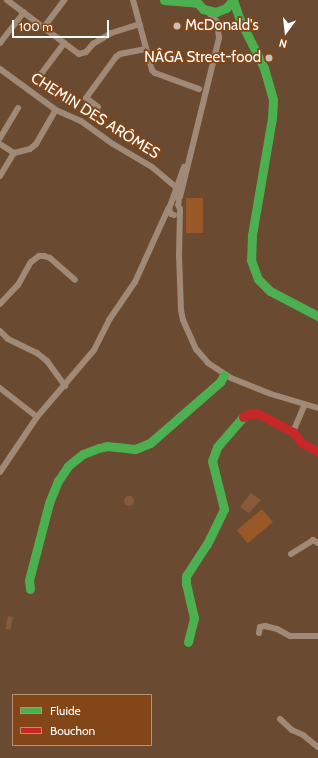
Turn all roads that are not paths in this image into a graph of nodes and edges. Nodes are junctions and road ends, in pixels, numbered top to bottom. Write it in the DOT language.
graph roads {
  1 [pos="8,0"];
  2 [pos="64,0"];
  3 [pos="134,0"];
  4 [pos="164,0"];
  5 [pos="233,0"];
  6 [pos="186,1"];
  7 [pos="196,2"];
  8 [pos="207,11"];
  9 [pos="221,11"];
  10 [pos="24,12"];
  11 [pos="240,20"];
  12 [pos="216,22"];
  13 [pos="140,24"];
  14 [pos="44,27"];
  15 [pos="0,43"];
  16 [pos="64,43"];
  17 [pos="146,49"];
  18 [pos="0,69"];
  19 [pos="41,74"];
  20 [pos="199,89"];
  21 [pos="98,107"];
  22 [pos="18,108"];
  23 [pos="56,110"];
  24 [pos="0,138"];
  25 [pos="0,144"];
  26 [pos="14,153"];
  27 [pos="188,156"];
  28 [pos="0,176"];
  29 [pos="176,187"];
  30 [pos="178,203"];
  31 [pos="170,206"];
  32 [pos="175,214"];
  33 [pos="162,224"];
  34 [pos="75,280"];
  35 [pos="0,304"];
  36 [pos="318,316"];
  37 [pos="0,331"];
  38 [pos="224,375"];
  39 [pos="64,386"];
  40 [pos="0,388"];
  41 [pos="305,404"];
  42 [pos="318,408"];
  43 [pos="37,417"];
  44 [pos="293,432"];
  45 [pos="318,452"];
  46 [pos="0,472"];
  47 [pos="318,543"];
  48 [pos="291,554"];
  49 [pos="30,589"];
  50 [pos="259,633"];
  51 [pos="318,636"];
  52 [pos="188,642"];
  53 [pos="280,719"];
  54 [pos="318,747"];
  1 -- 10 [label="street"];
  2 -- 14 [label="street"];
  3 -- 13 [label="street"];
  4 -- 6 [label="street"];
  5 -- 9 [label="street"];
  5 -- 11 [label="street"];
  6 -- 7 [label="street"];
  7 -- 8 [label="street"];
  8 -- 9 [label="street"];
  8 -- 12 [label="street"];
  9 -- 11 [label="street"];
  9 -- 12 [label="street"];
  10 -- 14 [label="street"];
  10 -- 15 [label="street"];
  11 -- 36 [label="street"];
  12 -- 27 [label="street"];
  13 -- 16 [label="street"];
  13 -- 17 [label="street"];
  14 -- 16 [label="street"];
  16 -- 19 [label="street"];
  17 -- 20 [label="street"];
  17 -- 21 [label="street"];
  18 -- 23 [label="street, CHEMIN DES ARÔMES"];
  22 -- 24 [label="street"];
  23 -- 26 [label="street"];
  23 -- 29 [label="street, CHEMIN DES ARÔMES"];
  25 -- 26 [label="street"];
  26 -- 28 [label="street"];
  27 -- 29 [label="street"];
  27 -- 30 [label="street"];
  29 -- 30 [label="street"];
  29 -- 31 [label="street"];
  30 -- 31 [label="street"];
  30 -- 32 [label="street"];
  31 -- 32 [label="street"];
  31 -- 33 [label="street"];
  32 -- 33 [label="street"];
  32 -- 38 [label="street"];
  33 -- 39 [label="street"];
  34 -- 35 [label="street"];
  37 -- 39 [label="street"];
  38 -- 41 [label="street"];
  38 -- 49 [label="street"];
  39 -- 43 [label="street"];
  40 -- 43 [label="street"];
  41 -- 42 [label="street"];
  41 -- 44 [label="street"];
  43 -- 46 [label="street"];
  44 -- 45 [label="street"];
  44 -- 52 [label="street"];
  47 -- 48 [label="street"];
  50 -- 51 [label="street"];
  53 -- 54 [label="street"];
}
